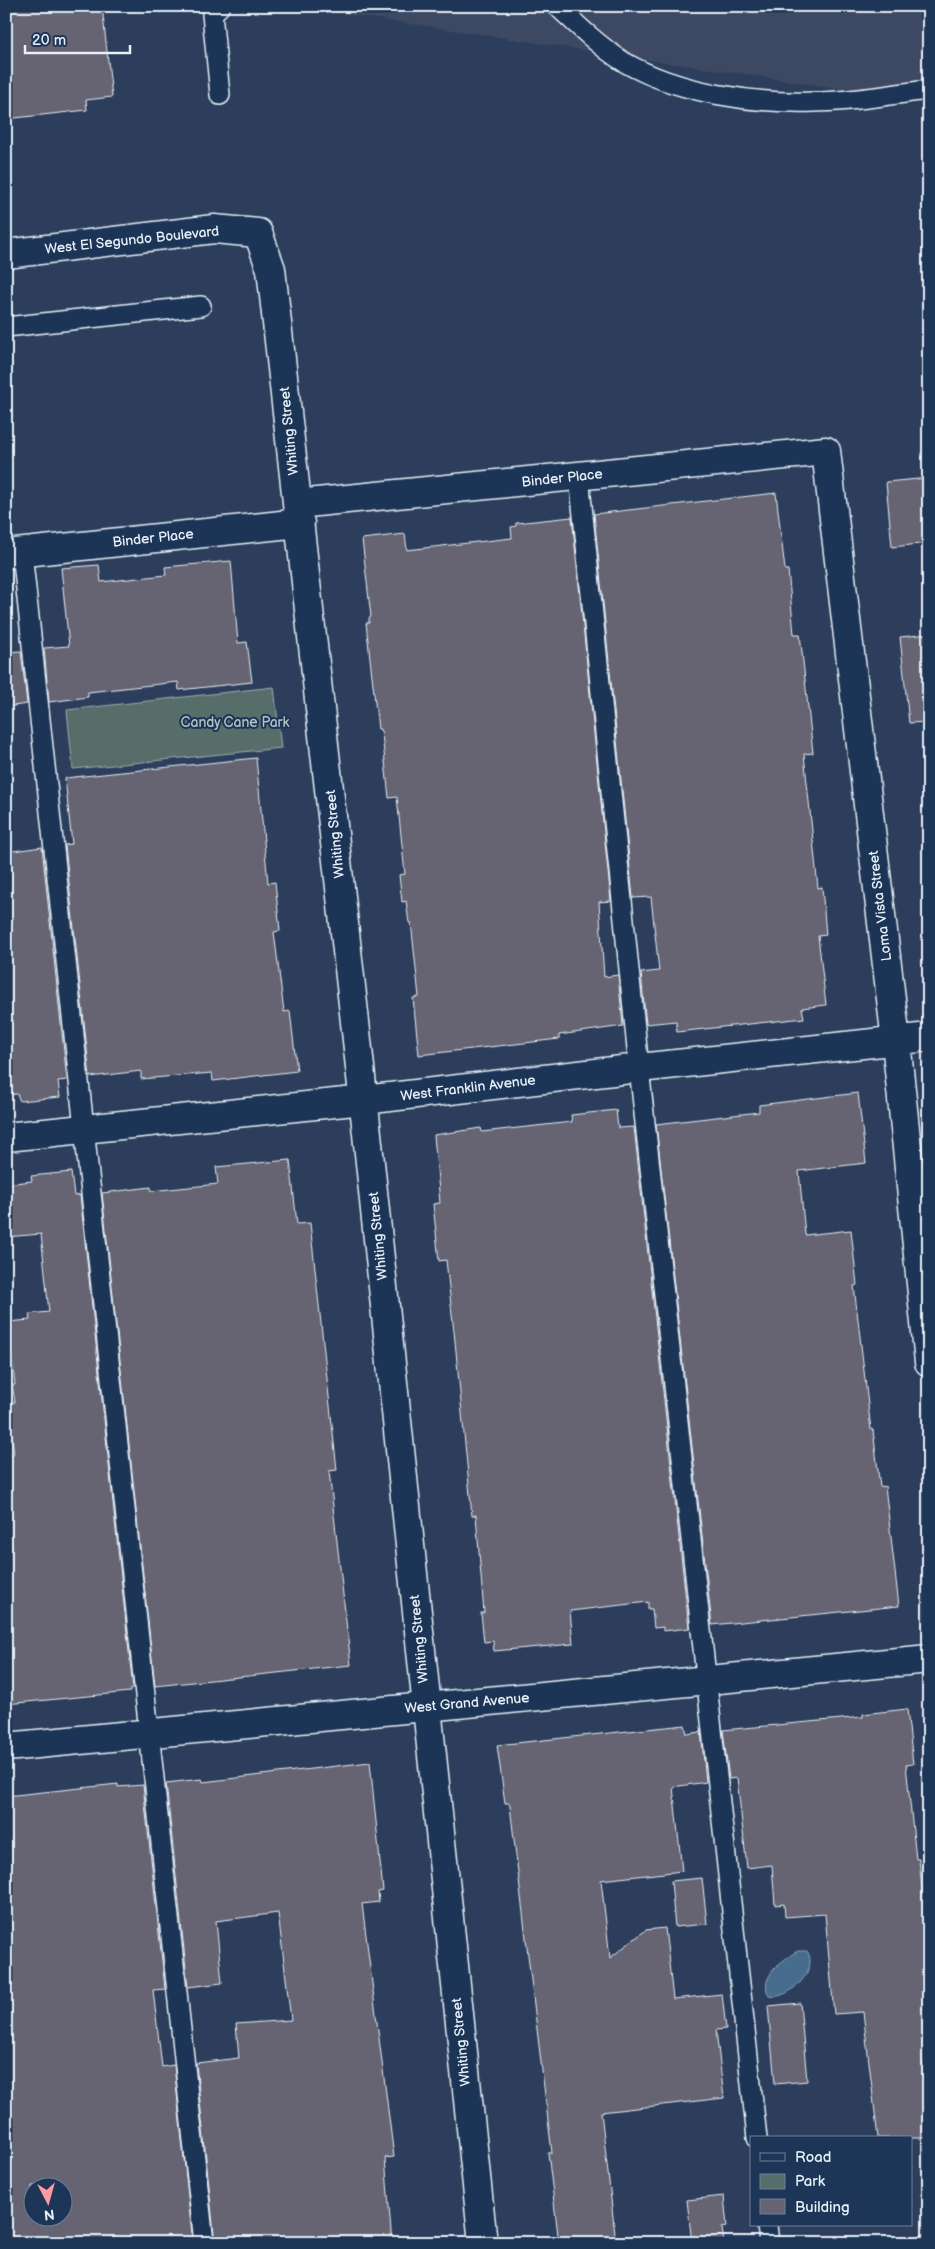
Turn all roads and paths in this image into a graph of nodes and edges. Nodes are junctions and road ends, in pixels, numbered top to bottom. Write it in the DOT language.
graph roads {
  1 [pos="220,6"];
  2 [pos="557,6"];
  3 [pos="929,90"];
  4 [pos="220,95"];
  5 [pos="258,233"];
  6 [pos="6,254"];
  7 [pos="201,306"];
  8 [pos="6,327"];
  9 [pos="826,451"];
  10 [pos="579,476"];
  11 [pos="299,513"];
  12 [pos="14,553"];
  13 [pos="929,1037"];
  14 [pos="896,1041"];
  15 [pos="639,1068"];
  16 [pos="364,1100"];
  17 [pos="84,1129"];
  18 [pos="6,1137"];
  19 [pos="929,1362"];
  20 [pos="929,1658"];
  21 [pos="706,1680"];
  22 [pos="426,1706"];
  23 [pos="148,1733"];
  24 [pos="6,1747"];
  25 [pos="757,2136"];
  26 [pos="767,2226"];
  27 [pos="204,2243"];
  28 [pos="483,2243"];
  29 [pos="769,2243"];
  1 -- 4 [label="lane"];
  2 -- 3 [label="lane"];
  5 -- 6 [label="street, West El Segundo Boulevard"];
  5 -- 11 [label="street, Whiting Street"];
  7 -- 8 [label="lane"];
  9 -- 10 [label="street, Binder Place"];
  9 -- 14 [label="street, Loma Vista Street"];
  10 -- 11 [label="street, Binder Place"];
  10 -- 15 [label="lane"];
  11 -- 12 [label="street, Binder Place"];
  11 -- 16 [label="street, Whiting Street"];
  12 -- 17 [label="lane"];
  13 -- 14 [label="street, West Franklin Avenue"];
  14 -- 15 [label="street, West Franklin Avenue"];
  14 -- 19 [label="street, Loma Vista Street"];
  15 -- 16 [label="street, West Franklin Avenue"];
  15 -- 21 [label="lane"];
  16 -- 17 [label="street, West Franklin Avenue"];
  16 -- 22 [label="street, Whiting Street"];
  17 -- 18 [label="street, West Franklin Avenue"];
  17 -- 23 [label="lane"];
  20 -- 21 [label="street, West Grand Avenue"];
  21 -- 22 [label="street, West Grand Avenue"];
  21 -- 25 [label="lane"];
  22 -- 23 [label="street, West Grand Avenue"];
  22 -- 28 [label="street, Whiting Street"];
  23 -- 24 [label="street, West Grand Avenue"];
  23 -- 27 [label="lane"];
  26 -- 29 [label="lane"];
}
